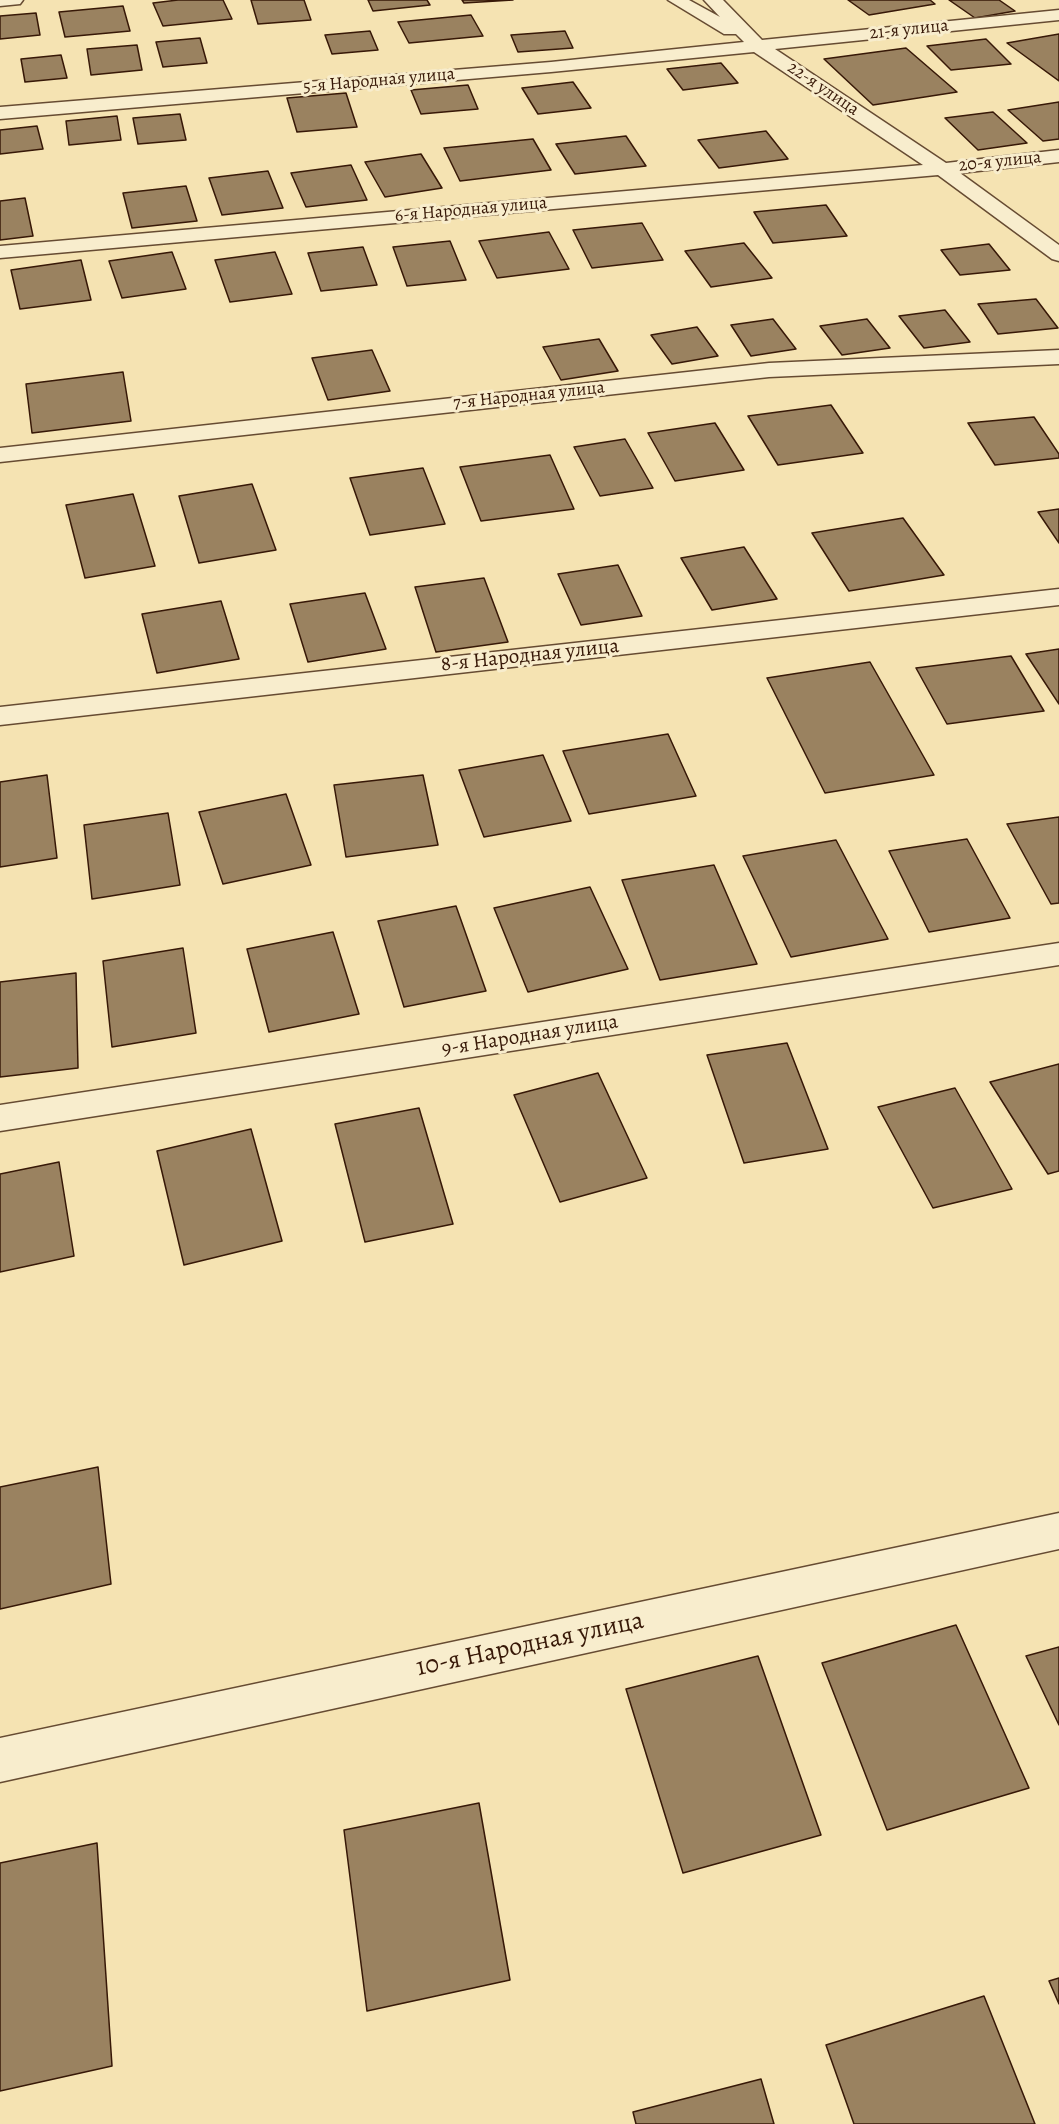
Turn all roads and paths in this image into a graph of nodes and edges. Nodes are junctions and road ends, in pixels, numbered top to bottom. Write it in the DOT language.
graph roads {
  1 [pos="14,0"];
  2 [pos="677,0"];
  3 [pos="713,0"];
  4 [pos="0,1"];
  5 [pos="1059,15"];
  6 [pos="758,46"];
  7 [pos="0,114"];
  8 [pos="1059,156"];
  9 [pos="942,169"];
  10 [pos="0,252"];
  11 [pos="1059,255"];
  12 [pos="1059,357"];
  13 [pos="0,455"];
  14 [pos="1059,597"];
  15 [pos="0,716"];
  16 [pos="1059,954"];
  17 [pos="0,1118"];
  18 [pos="1059,1531"];
  19 [pos="0,1760"];
  1 -- 4 [label="street"];
  2 -- 6 [label="street"];
  3 -- 6 [label="street, 22-я улица"];
  5 -- 6 [label="street, 21-я улица"];
  6 -- 7 [label="street, 5-я Народная улица"];
  6 -- 9 [label="street, 22-я улица"];
  8 -- 9 [label="street, 20-я улица"];
  9 -- 10 [label="street, 6-я Народная улица"];
  9 -- 11 [label="street, 22-я улица"];
  12 -- 13 [label="street, 7-я Народная улица"];
  14 -- 15 [label="street, 8-я Народная улица"];
  16 -- 17 [label="street, 9-я Народная улица"];
  18 -- 19 [label="street, 10-я Народная улица"];
}
